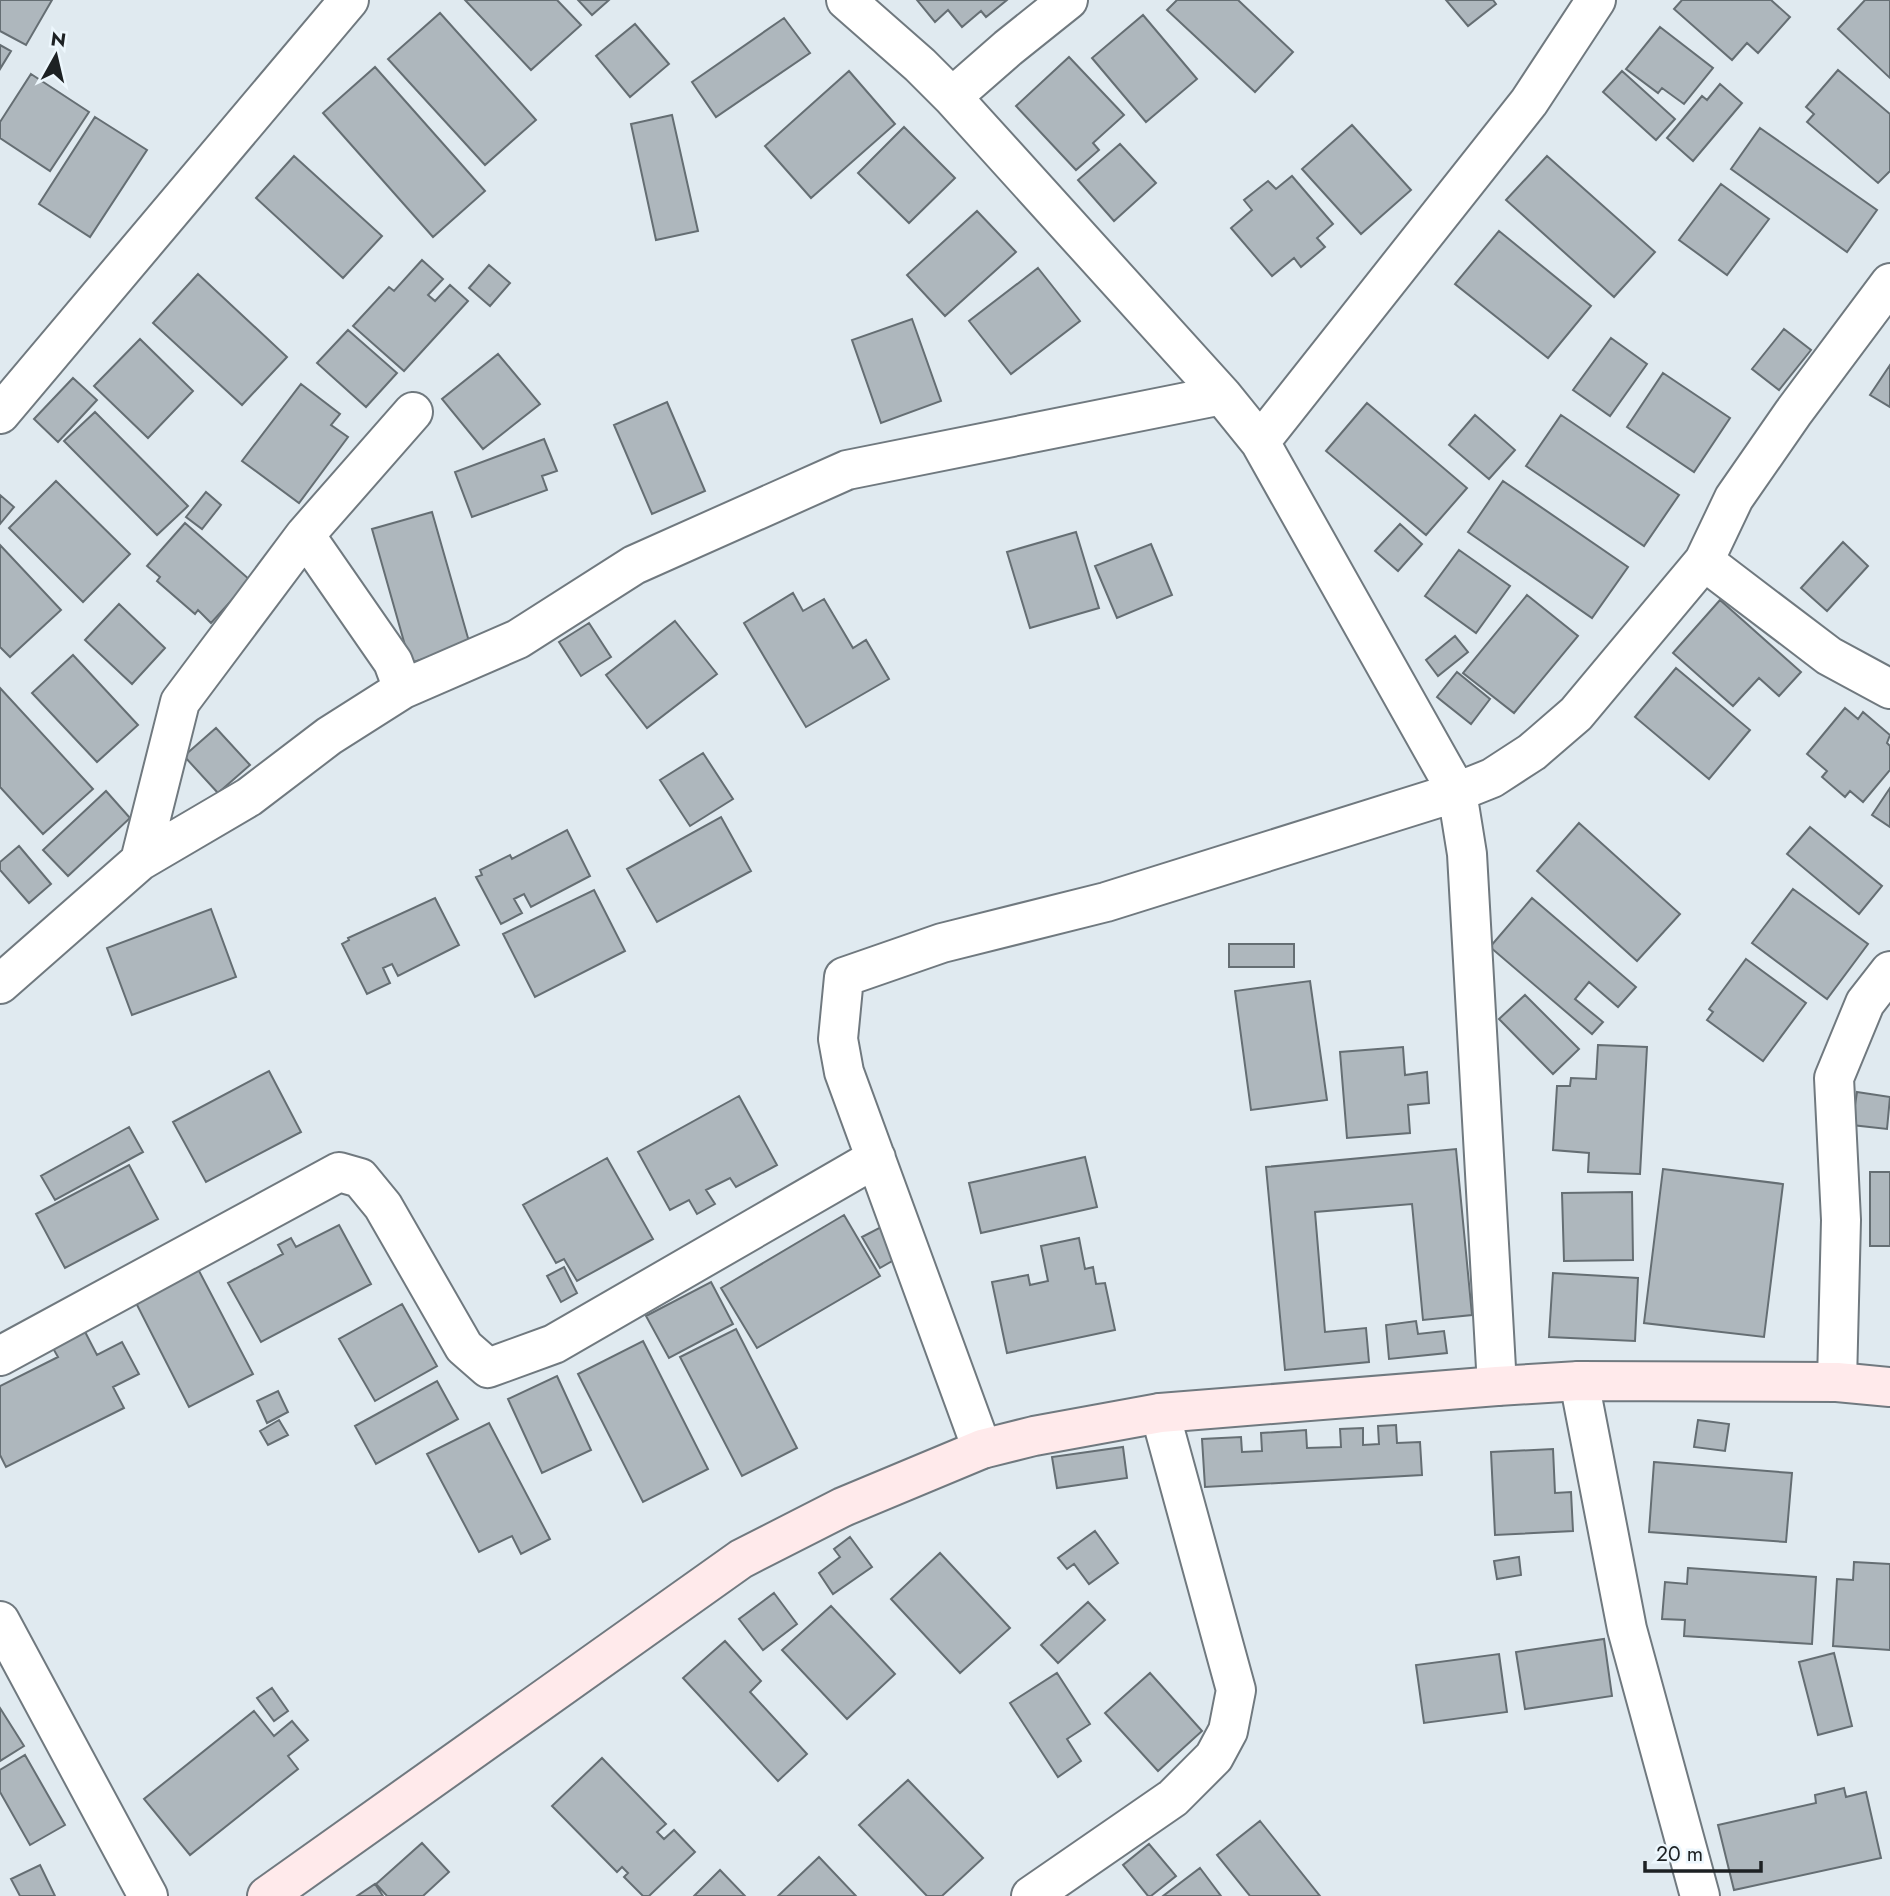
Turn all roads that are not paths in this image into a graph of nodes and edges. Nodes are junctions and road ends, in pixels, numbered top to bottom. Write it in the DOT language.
graph roads {
  1 [pos="349,0"];
  2 [pos="846,0"];
  3 [pos="1068,0"];
  4 [pos="1596,0"];
  5 [pos="952,97"];
  6 [pos="1890,283"];
  7 [pos="1223,395"];
  8 [pos="413,412"];
  9 [pos="0,414"];
  10 [pos="1260,442"];
  11 [pos="305,535"];
  12 [pos="1704,561"];
  13 [pos="403,689"];
  14 [pos="1890,689"];
  15 [pos="1457,792"];
  16 [pos="140,861"];
  17 [pos="1890,971"];
  18 [pos="0,984"];
  19 [pos="876,1158"];
  20 [pos="0,1356"];
  21 [pos="1579,1381"];
  22 [pos="1837,1382"];
  23 [pos="1497,1386"];
  24 [pos="1890,1387"];
  25 [pos="1160,1413"];
  26 [pos="982,1449"];
  27 [pos="0,1621"];
  28 [pos="148,1896"];
  29 [pos="267,1896"];
  30 [pos="1031,1896"];
  31 [pos="1700,1896"];
  1 -- 9 [label="street"];
  2 -- 5 [label="street"];
  3 -- 5 [label="street"];
  4 -- 10 [label="street"];
  5 -- 7 [label="street"];
  6 -- 12 [label="street"];
  7 -- 10 [label="street"];
  7 -- 13 [label="street"];
  8 -- 11 [label="street"];
  10 -- 15 [label="street"];
  11 -- 13 [label="street"];
  11 -- 16 [label="street"];
  12 -- 14 [label="street"];
  12 -- 15 [label="street"];
  13 -- 16 [label="street"];
  15 -- 19 [label="street"];
  15 -- 23 [label="street"];
  16 -- 18 [label="street"];
  17 -- 22 [label="street"];
  19 -- 20 [label="street"];
  19 -- 26 [label="street"];
  21 -- 22 [label="street"];
  21 -- 23 [label="street"];
  21 -- 31 [label="street"];
  22 -- 24 [label="street"];
  23 -- 25 [label="street"];
  25 -- 26 [label="street"];
  25 -- 30 [label="street"];
  26 -- 29 [label="street"];
  27 -- 28 [label="street"];
}
